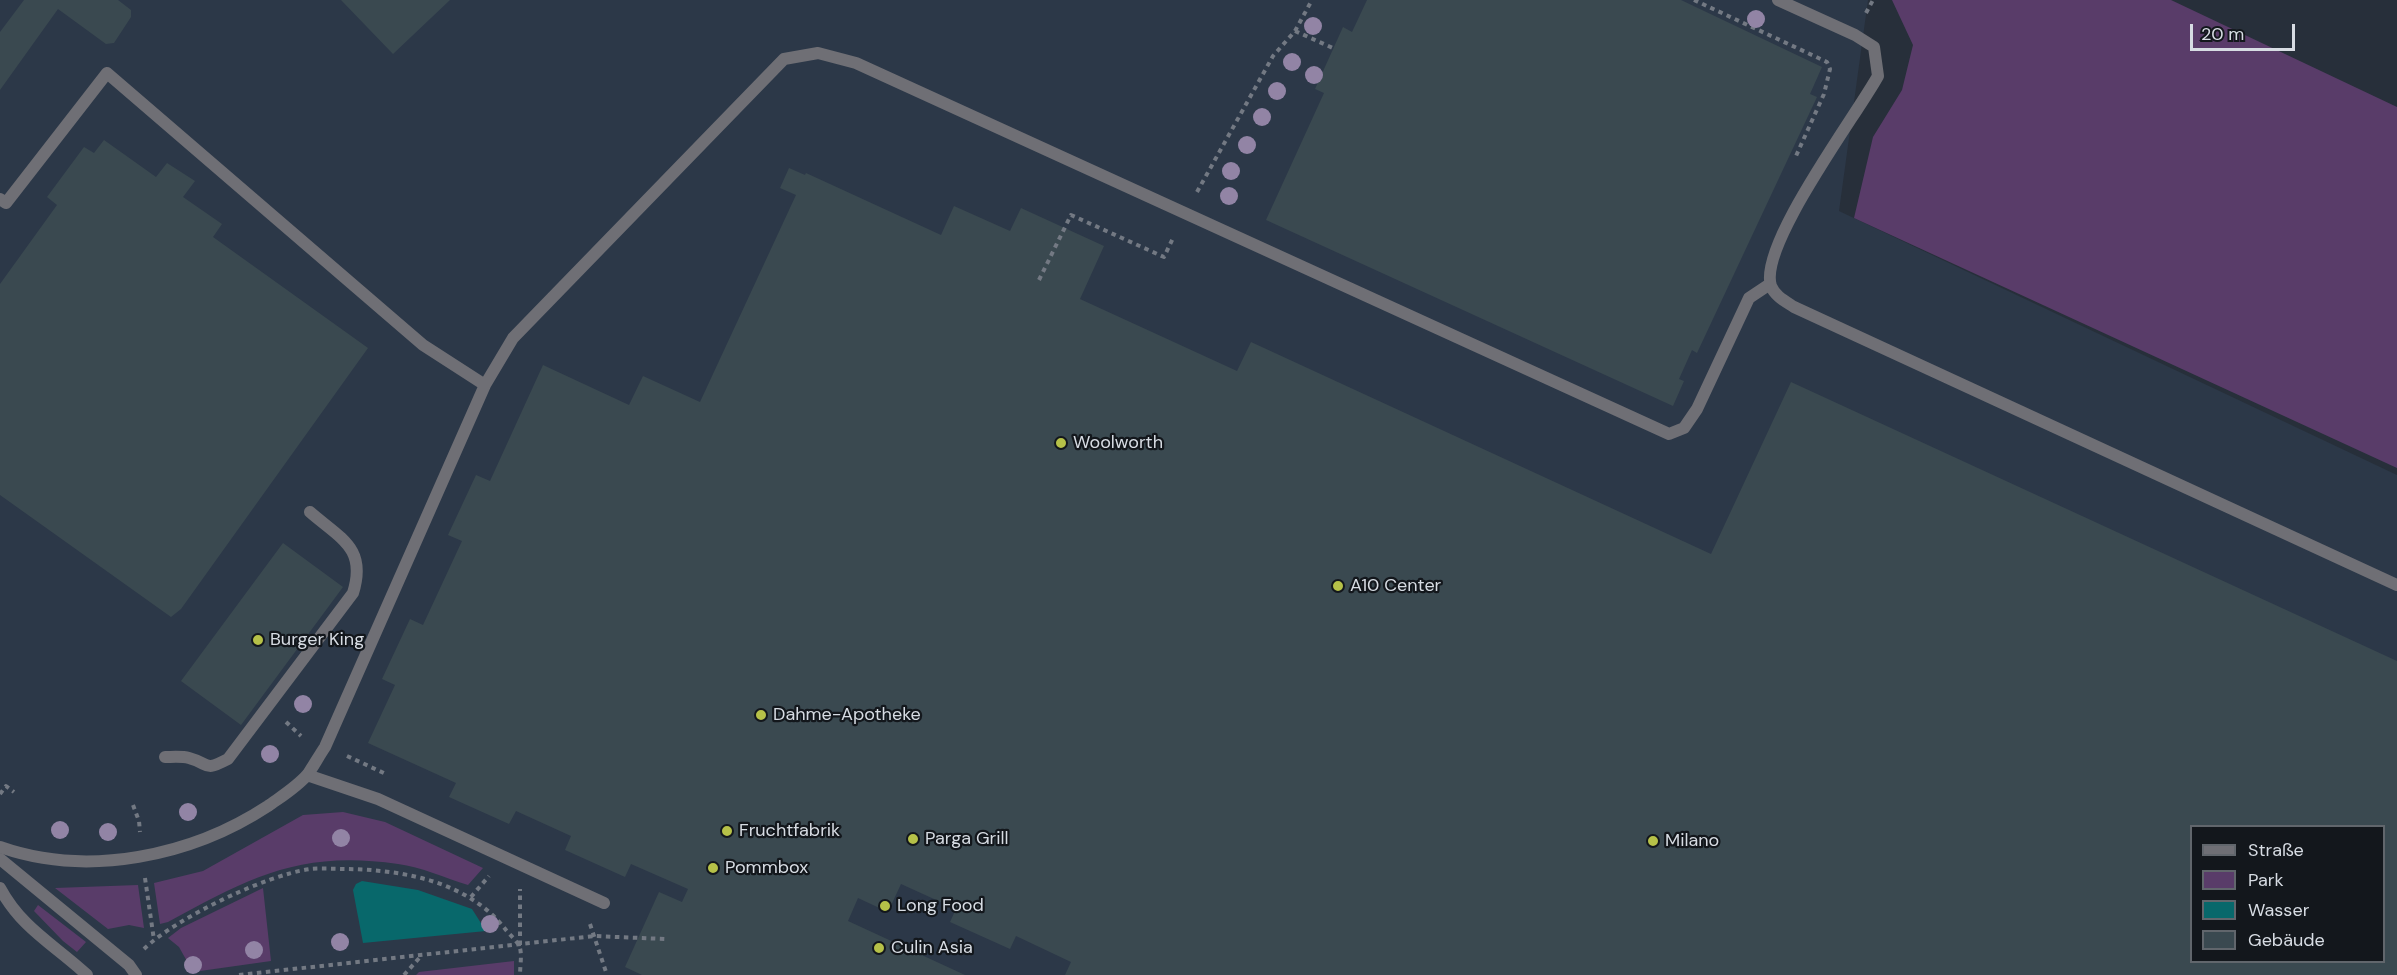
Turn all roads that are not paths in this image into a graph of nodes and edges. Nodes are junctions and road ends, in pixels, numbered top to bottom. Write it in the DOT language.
graph roads {
  1 [pos="1778,0"];
  2 [pos="0,199"];
  3 [pos="1770,284"];
  4 [pos="485,385"];
  5 [pos="310,512"];
  6 [pos="2397,585"];
  7 [pos="165,757"];
  8 [pos="307,775"];
  9 [pos="0,848"];
  10 [pos="0,859"];
  11 [pos="0,888"];
  12 [pos="604,903"];
  13 [pos="133,970"];
  14 [pos="87,975"];
  1 -- 3 [label="street"];
  2 -- 4 [label="street"];
  3 -- 4 [label="street"];
  3 -- 6 [label="street"];
  4 -- 8 [label="street"];
  5 -- 7 [label="street"];
  8 -- 9 [label="street"];
  8 -- 12 [label="street"];
  10 -- 13 [label="street"];
  11 -- 14 [label="street"];
}
